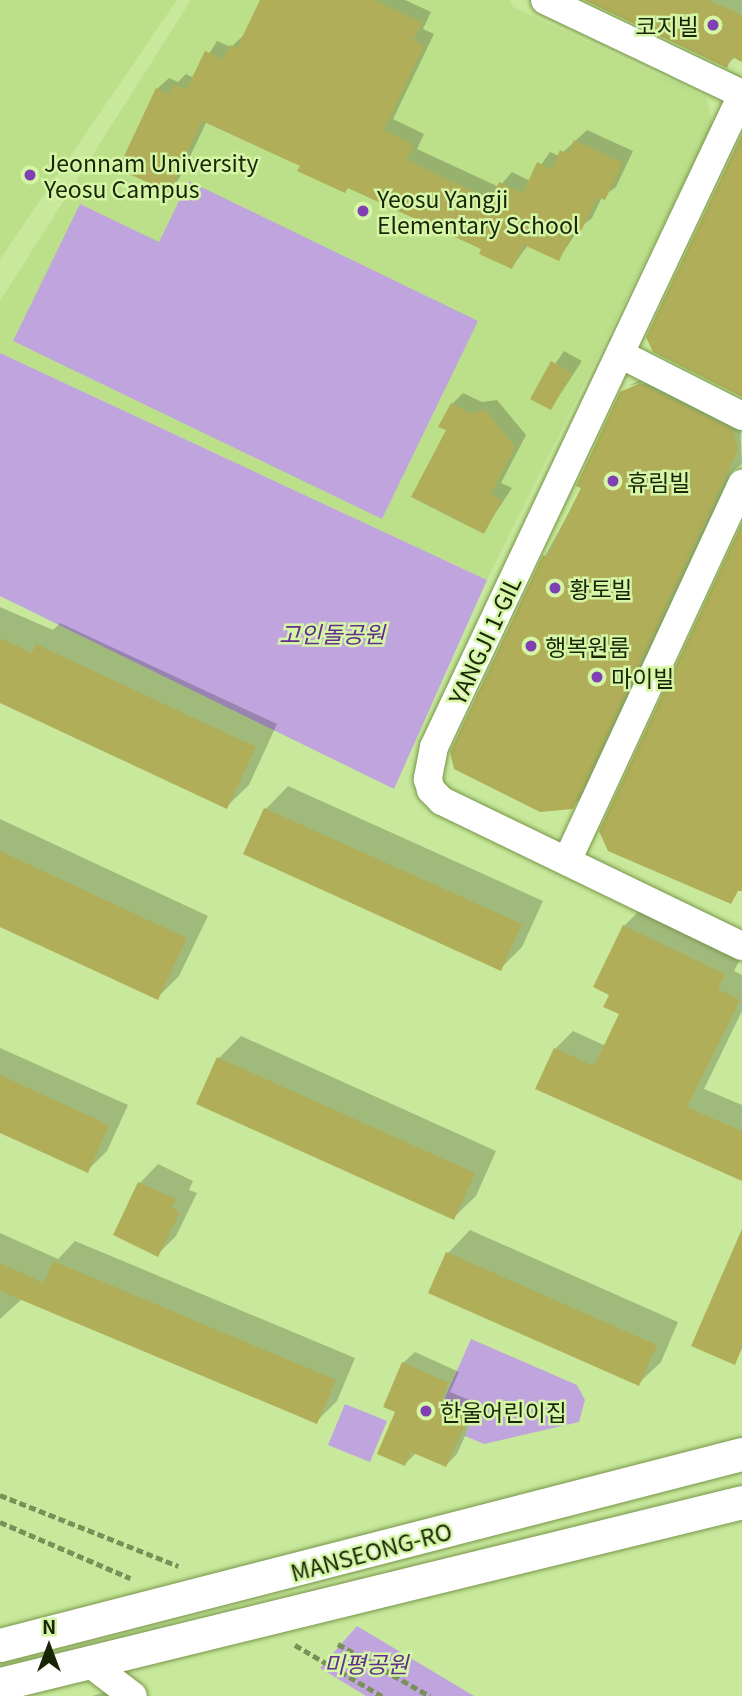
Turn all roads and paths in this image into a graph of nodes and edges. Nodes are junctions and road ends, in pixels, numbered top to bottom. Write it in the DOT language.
graph roads {
  1 [pos="545,0"];
  2 [pos="742,95"];
  3 [pos="620,354"];
  4 [pos="742,416"];
  5 [pos="742,484"];
  6 [pos="567,861"];
  7 [pos="742,946"];
  8 [pos="742,1454"];
  9 [pos="0,1495"];
  10 [pos="742,1502"];
  11 [pos="0,1522"];
  12 [pos="185,1586"];
  13 [pos="255,1621"];
  14 [pos="338,1644"];
  15 [pos="0,1645"];
  16 [pos="88,1662"];
  17 [pos="0,1684"];
  18 [pos="133,1696"];
  19 [pos="382,1696"];
  20 [pos="430,1696"];
  1 -- 2 [label="street"];
  2 -- 3 [label="street, YANGJI 1-GIL"];
  3 -- 4 [label="street"];
  3 -- 6 [label="street, YANGJI 1-GIL"];
  5 -- 6 [label="street"];
  6 -- 7 [label="street, YANGJI 1-GIL"];
  8 -- 12 [label="street, MANSEONG-RO"];
  9 -- 12 [label="path"];
  10 -- 13 [label="street, MANSEONG-RO"];
  11 -- 12 [label="path"];
  12 -- 15 [label="street, MANSEONG-RO"];
  13 -- 16 [label="street, MANSEONG-RO"];
  13 -- 19 [label="path"];
  14 -- 20 [label="path"];
  16 -- 17 [label="street, MANSEONG-RO"];
  16 -- 18 [label="street"];
}
